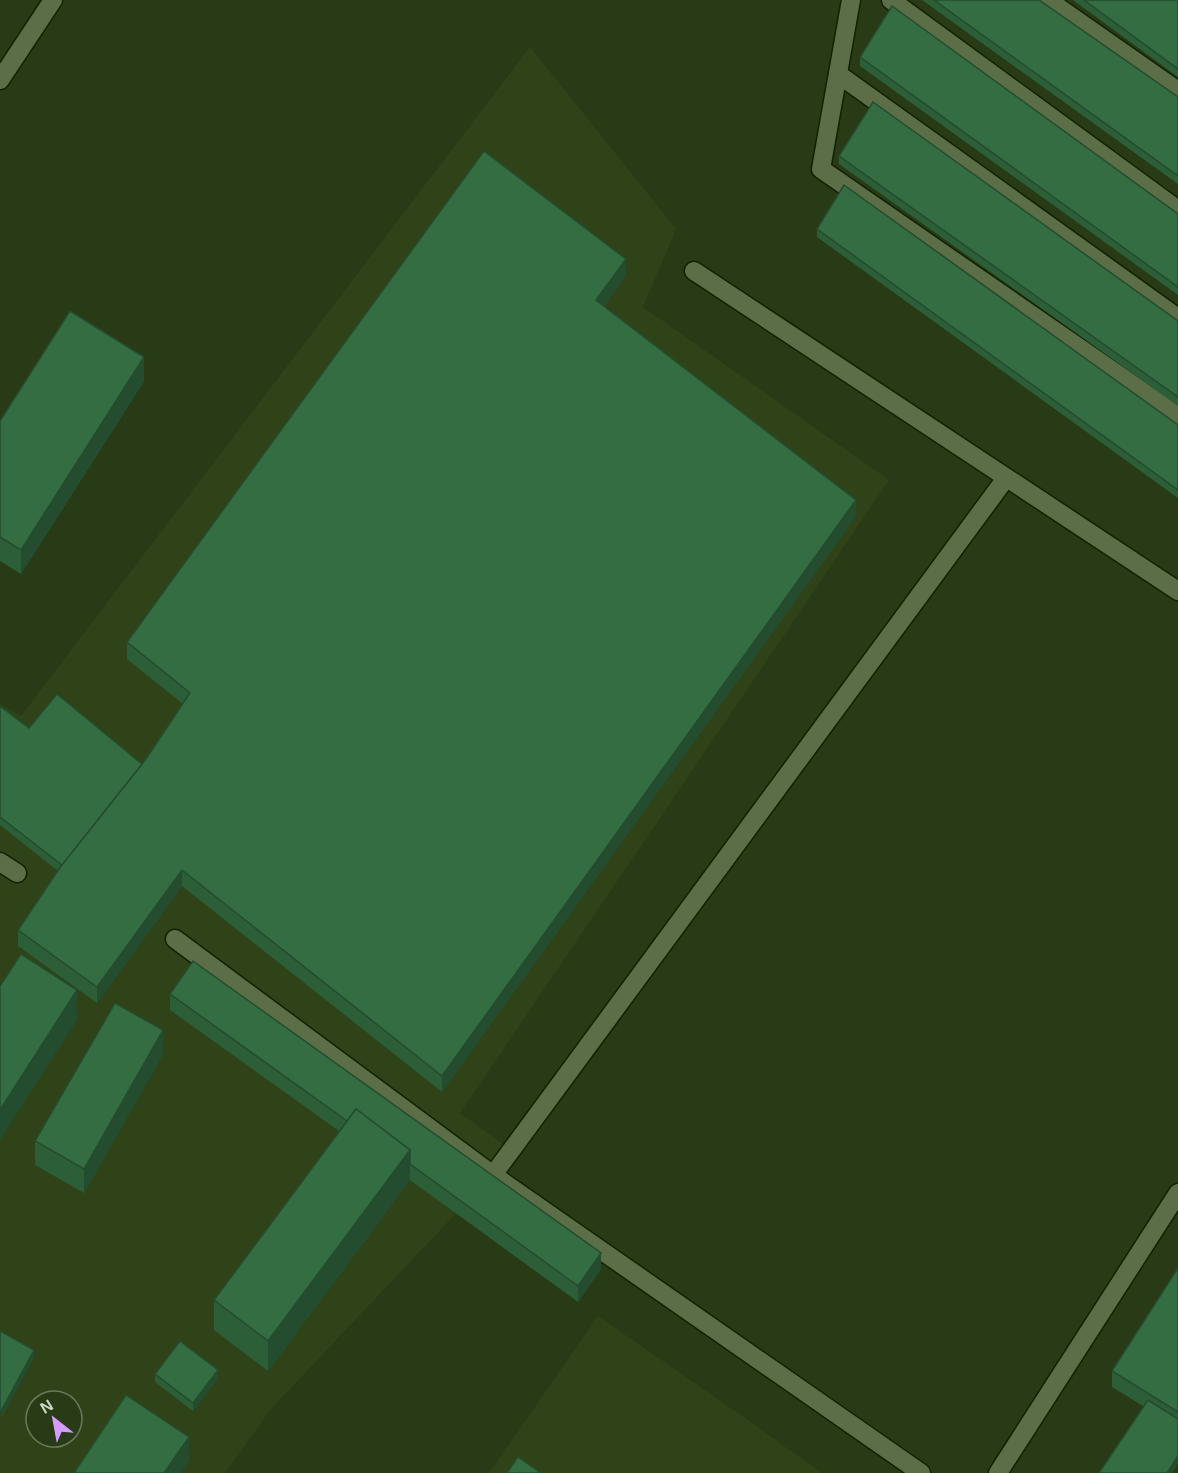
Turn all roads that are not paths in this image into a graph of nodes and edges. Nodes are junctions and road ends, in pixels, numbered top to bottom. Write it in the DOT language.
graph roads {
  1 [pos="53,0"];
  2 [pos="851,0"];
  3 [pos="891,0"];
  4 [pos="1048,0"];
  5 [pos="838,74"];
  6 [pos="0,80"];
  7 [pos="1178,92"];
  8 [pos="1178,210"];
  9 [pos="694,271"];
  10 [pos="1178,318"];
  11 [pos="1178,416"];
  12 [pos="1006,478"];
  13 [pos="1178,591"];
  14 [pos="0,862"];
  15 [pos="17,873"];
  16 [pos="175,939"];
  17 [pos="493,1175"];
  18 [pos="1178,1193"];
  19 [pos="921,1473"];
  20 [pos="998,1473"];
  1 -- 6 [label="street"];
  2 -- 5 [label="street"];
  3 -- 8 [label="street"];
  4 -- 7 [label="street"];
  5 -- 10 [label="street"];
  5 -- 11 [label="street"];
  9 -- 12 [label="street"];
  12 -- 13 [label="street"];
  12 -- 17 [label="street"];
  14 -- 15 [label="street"];
  16 -- 17 [label="street"];
  17 -- 19 [label="street"];
  18 -- 20 [label="street"];
}
